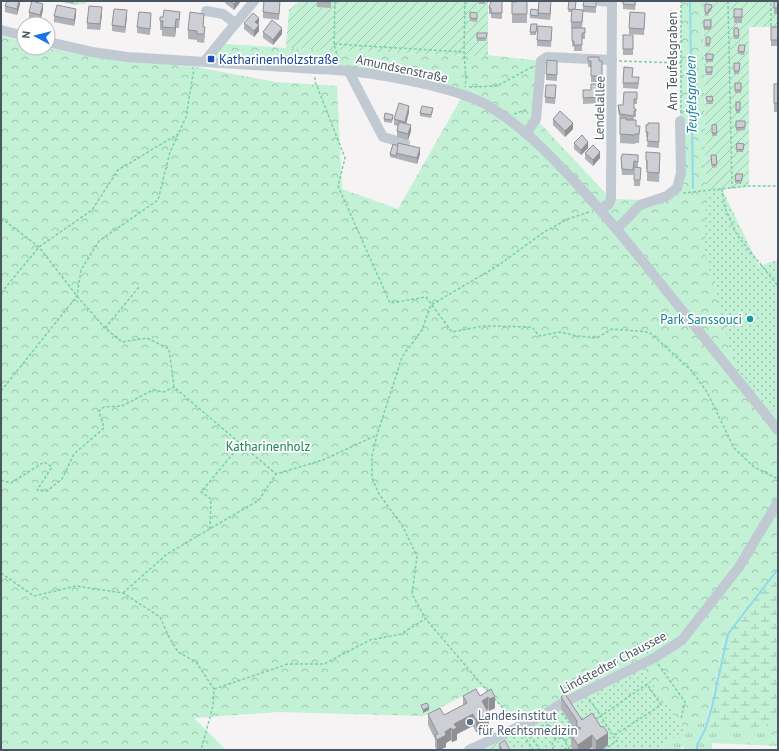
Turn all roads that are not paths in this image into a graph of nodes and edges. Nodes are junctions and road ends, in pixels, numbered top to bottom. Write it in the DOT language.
graph roads {
  1 [pos="254,1"];
  2 [pos="600,1"];
  3 [pos="612,2"];
  4 [pos="206,12"];
  5 [pos="235,23"];
  6 [pos="1,30"];
  7 [pos="16,34"];
  8 [pos="56,44"];
  9 [pos="612,60"];
  10 [pos="200,62"];
  11 [pos="345,70"];
  12 [pos="680,120"];
  13 [pos="526,132"];
  14 [pos="405,143"];
  15 [pos="600,209"];
  16 [pos="617,229"];
  17 [pos="778,430"];
  18 [pos="778,502"];
  19 [pos="469,750"];
  1 -- 5 [label="street"];
  2 -- 3 [label="street, Lendelallee"];
  3 -- 9 [label="street, Lendelallee"];
  4 -- 5 [label="street"];
  5 -- 10 [label="street"];
  6 -- 7 [label="street"];
  8 -- 10 [label="street, Amundsenstraße"];
  9 -- 13 [label="street"];
  9 -- 15 [label="street, Lendelallee"];
  10 -- 11 [label="street, Amundsenstraße"];
  11 -- 13 [label="street, Amundsenstraße"];
  11 -- 14 [label="street"];
  12 -- 16 [label="street"];
  13 -- 15 [label="street, Amundsenstraße"];
  15 -- 16 [label="street, Amundsenstraße"];
  16 -- 17 [label="street, Amundsenstraße"];
  18 -- 19 [label="street, Lindstedter Chaussee"];
}
